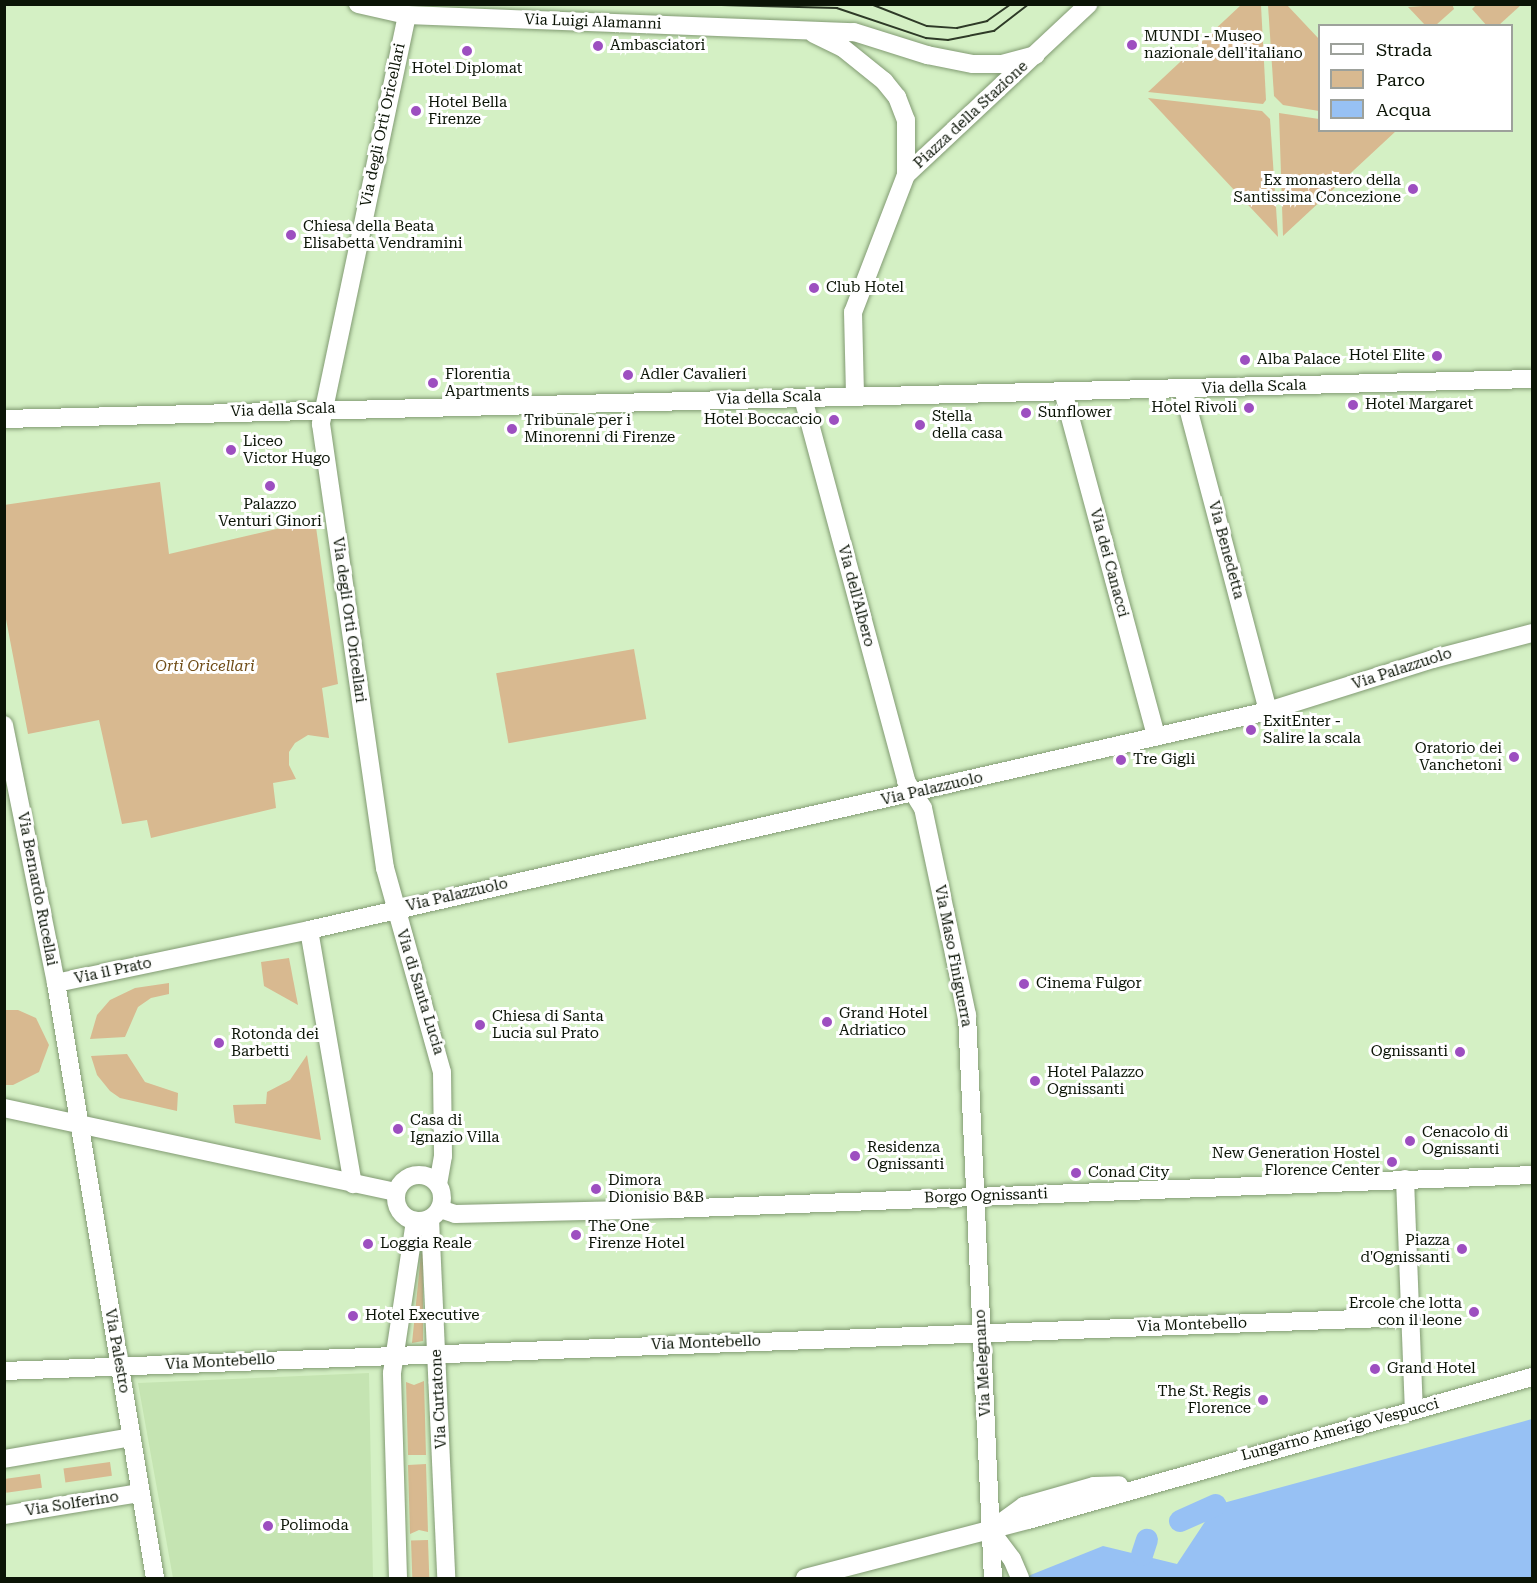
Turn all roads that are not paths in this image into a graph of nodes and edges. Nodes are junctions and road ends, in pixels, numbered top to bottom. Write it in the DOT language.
graph roads {
  1 [pos="358,4"];
  2 [pos="1089,4"];
  3 [pos="404,10"];
  4 [pos="778,30"];
  5 [pos="804,31"];
  6 [pos="1036,55"];
  7 [pos="903,180"];
  8 [pos="1533,379"];
  9 [pos="1183,389"];
  10 [pos="1063,391"];
  11 [pos="855,395"];
  12 [pos="803,398"];
  13 [pos="324,408"];
  14 [pos="4,419"];
  15 [pos="1533,633"];
  16 [pos="1268,711"];
  17 [pos="4,725"];
  18 [pos="1156,736"];
  19 [pos="914,792"];
  20 [pos="393,909"];
  21 [pos="317,928"];
  22 [pos="56,983"];
  23 [pos="4,1108"];
  24 [pos="76,1124"];
  25 [pos="1533,1175"];
  26 [pos="1405,1179"];
  27 [pos="353,1184"];
  28 [pos="438,1184"];
  29 [pos="396,1192"];
  30 [pos="975,1196"];
  31 [pos="428,1216"];
  32 [pos="1408,1317"];
  33 [pos="982,1333"];
  34 [pos="395,1354"];
  35 [pos="437,1354"];
  36 [pos="120,1367"];
  37 [pos="4,1371"];
  38 [pos="1533,1377"];
  39 [pos="1414,1409"];
  40 [pos="131,1437"];
  41 [pos="4,1459"];
  42 [pos="140,1493"];
  43 [pos="4,1515"];
  44 [pos="990,1530"];
  45 [pos="1019,1573"];
  46 [pos="992,1576"];
  47 [pos="154,1578"];
  48 [pos="398,1578"];
  49 [pos="446,1578"];
  50 [pos="805,1578"];
  1 -- 3 [label="street, Via Luigi Alamanni"];
  2 -- 6 [label="street, Piazza della Stazione"];
  3 -- 4 [label="street, Via Luigi Alamanni"];
  3 -- 13 [label="street, Via degli Orti Oricellari"];
  4 -- 5 [label="street, Piazza della Stazione"];
  5 -- 6 [label="street, Piazza della Stazione"];
  5 -- 7 [label="street, Piazza della Stazione"];
  6 -- 7 [label="street, Piazza della Stazione"];
  7 -- 11 [label="street"];
  8 -- 9 [label="street, Via della Scala"];
  9 -- 10 [label="street, Via della Scala"];
  9 -- 16 [label="street, Via Benedetta"];
  10 -- 11 [label="street, Via della Scala"];
  10 -- 18 [label="street, Via dei Canacci"];
  11 -- 12 [label="street, Via della Scala"];
  12 -- 13 [label="street, Via della Scala"];
  12 -- 19 [label="street, Via dell'Albero"];
  13 -- 14 [label="street, Via della Scala"];
  13 -- 20 [label="street, Via degli Orti Oricellari"];
  15 -- 16 [label="street, Via Palazzuolo"];
  16 -- 18 [label="street, Via Palazzuolo"];
  17 -- 22 [label="street, Via Bernardo Rucellai"];
  18 -- 19 [label="street, Via Palazzuolo"];
  19 -- 20 [label="street, Via Palazzuolo"];
  19 -- 30 [label="street, Via Maso Finiguerra"];
  20 -- 21 [label="street, Via Palazzuolo"];
  20 -- 28 [label="street, Via di Santa Lucia"];
  21 -- 22 [label="street, Via il Prato"];
  21 -- 27 [label="street"];
  22 -- 24 [label="street, Via il Prato"];
  23 -- 24 [label="street"];
  24 -- 27 [label="street"];
  24 -- 36 [label="street, Via Palestro"];
  25 -- 26 [label="street, Borgo Ognissanti"];
  26 -- 30 [label="street, Borgo Ognissanti"];
  26 -- 32 [label="street"];
  27 -- 29 [label="street"];
  28 -- 29 [label="street"];
  28 -- 31 [label="street"];
  29 -- 31 [label="street"];
  30 -- 31 [label="street, Borgo Ognissanti"];
  30 -- 33 [label="street, Via Melegnano"];
  31 -- 34 [label="street"];
  31 -- 35 [label="street, Via Curtatone"];
  32 -- 33 [label="street, Via Montebello"];
  32 -- 39 [label="street"];
  33 -- 35 [label="street, Via Montebello"];
  33 -- 44 [label="street, Via Melegnano"];
  34 -- 35 [label="street, Via Montebello"];
  34 -- 36 [label="street, Via Montebello"];
  34 -- 48 [label="street"];
  35 -- 49 [label="street, Via Curtatone"];
  36 -- 37 [label="street, Via Montebello"];
  36 -- 40 [label="street, Via Palestro"];
  38 -- 39 [label="street, Lungarno Amerigo Vespucci"];
  39 -- 44 [label="street, Lungarno Amerigo Vespucci"];
  40 -- 41 [label="street"];
  40 -- 42 [label="street, Via Palestro"];
  42 -- 43 [label="street, Via Solferino"];
  42 -- 47 [label="street, Via Palestro"];
  44 -- 45 [label="street"];
  44 -- 46 [label="street, Via Melegnano"];
  44 -- 50 [label="street, Lungarno Amerigo Vespucci"];
}
